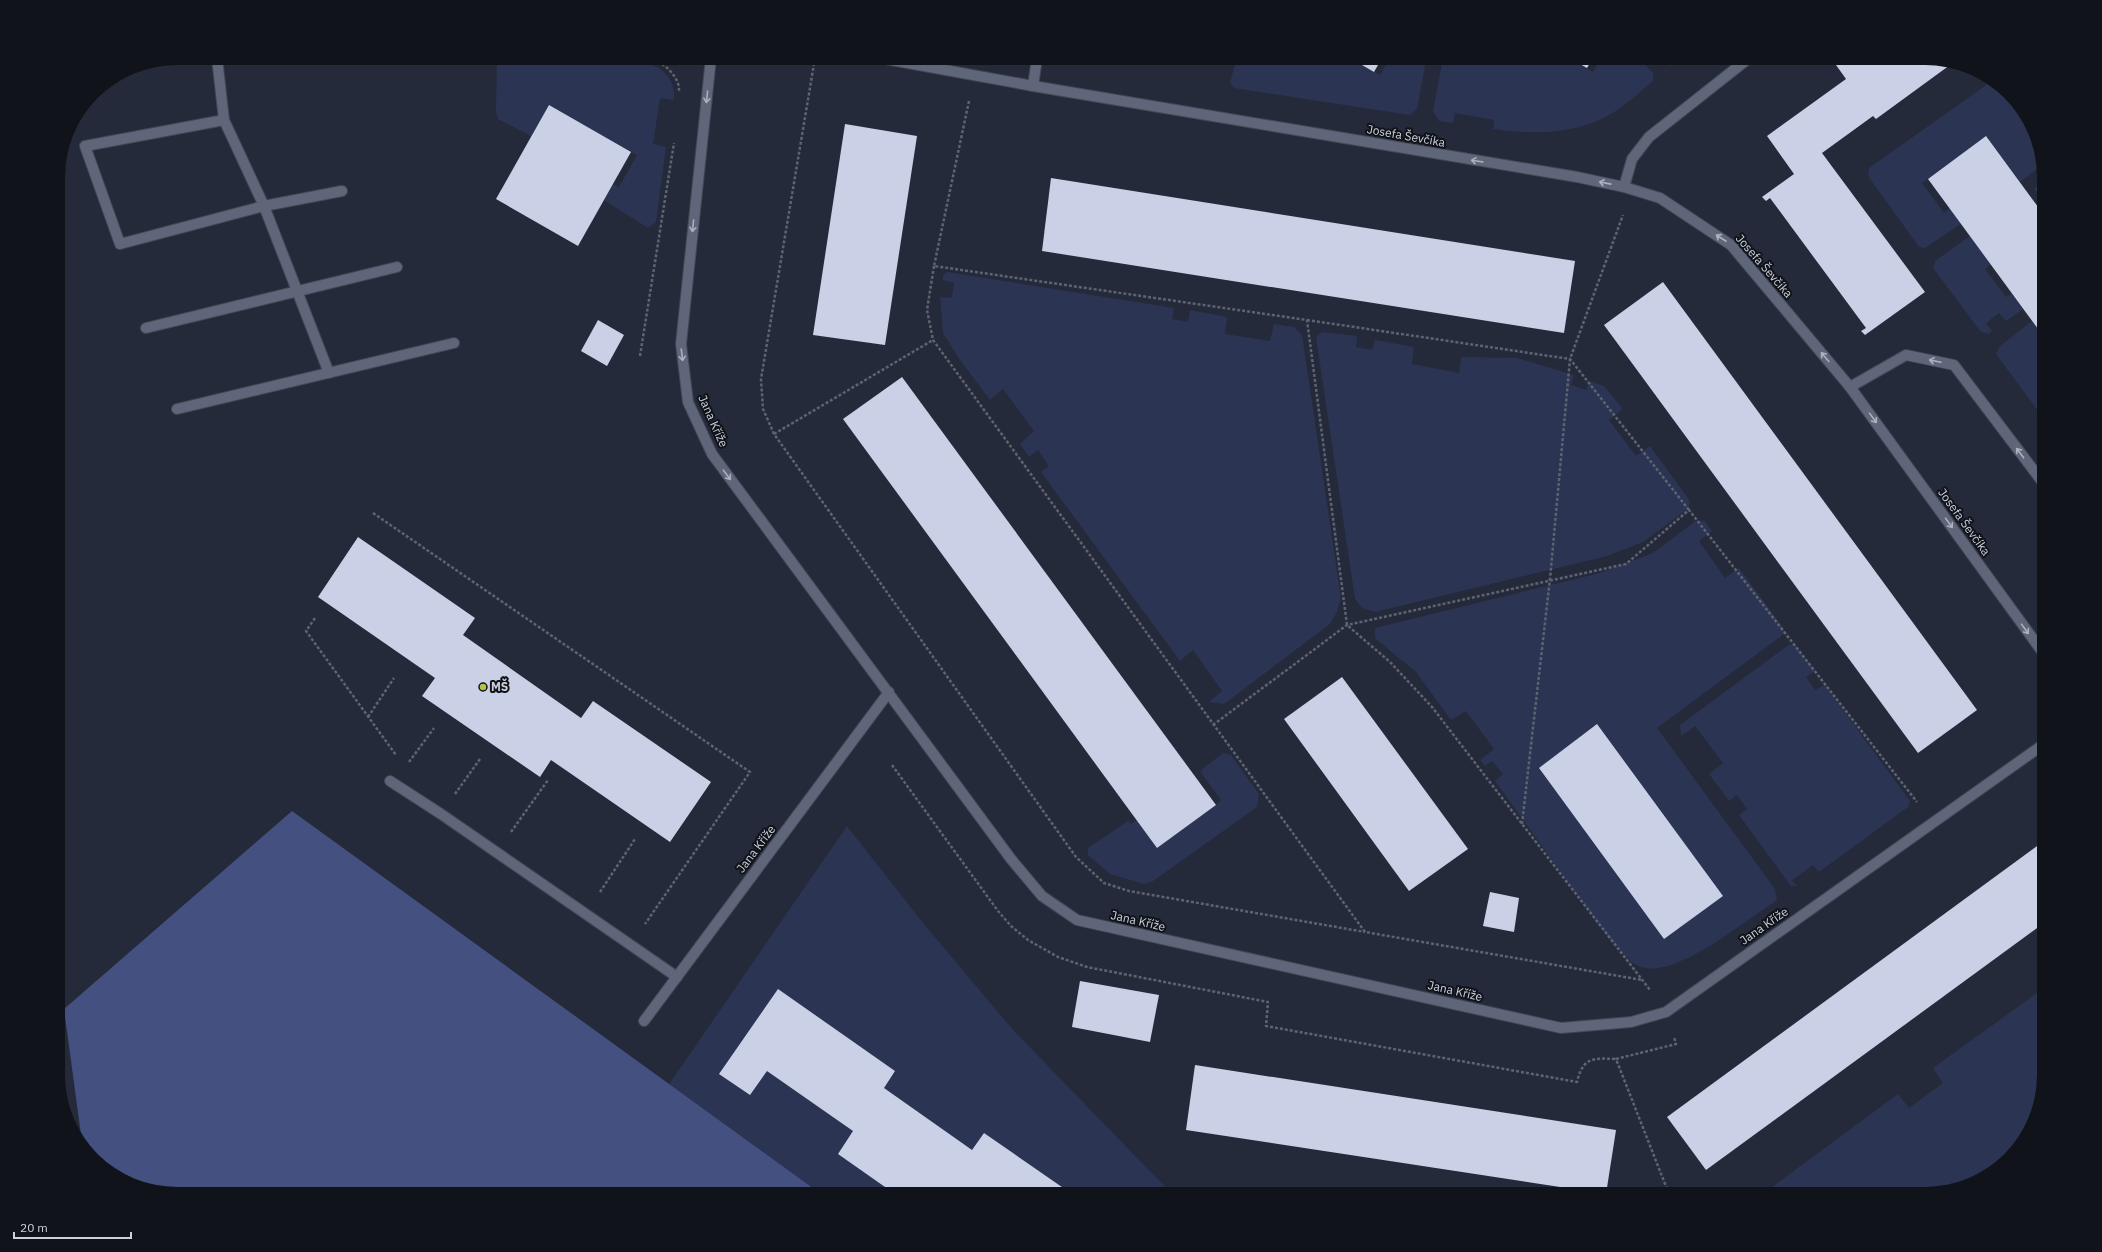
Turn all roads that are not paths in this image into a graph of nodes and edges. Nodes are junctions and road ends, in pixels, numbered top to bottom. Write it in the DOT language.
graph roads {
  1 [pos="218,65"];
  2 [pos="710,65"];
  3 [pos="917,65"];
  4 [pos="1036,65"];
  5 [pos="1740,65"];
  6 [pos="1032,86"];
  7 [pos="224,120"];
  8 [pos="1624,186"];
  9 [pos="342,191"];
  10 [pos="264,206"];
  11 [pos="397,267"];
  12 [pos="298,292"];
  13 [pos="146,328"];
  14 [pos="454,343"];
  15 [pos="329,373"];
  16 [pos="1850,387"];
  17 [pos="177,409"];
  18 [pos="2037,475"];
  19 [pos="2037,644"];
  20 [pos="888,692"];
  21 [pos="2037,749"];
  22 [pos="390,781"];
  23 [pos="677,977"];
  24 [pos="644,1021"];
  1 -- 7 [label="street"];
  2 -- 20 [label="street, Jana Kříže, one-way"];
  3 -- 6 [label="street, Josefa Ševčíka"];
  4 -- 6 [label="street"];
  5 -- 8 [label="street"];
  8 -- 6 [label="street, Josefa Ševčíka, one-way"];
  7 -- 10 [label="street"];
  7 -- 10 [label="street"];
  16 -- 8 [label="street, Josefa Ševčíka, one-way"];
  9 -- 10 [label="street"];
  10 -- 12 [label="street"];
  11 -- 12 [label="street"];
  12 -- 13 [label="street"];
  12 -- 15 [label="street"];
  14 -- 15 [label="street"];
  15 -- 17 [label="street"];
  18 -- 16 [label="street, one-way"];
  16 -- 19 [label="street, Josefa Ševčíka, one-way"];
  20 -- 21 [label="street, Jana Kříže"];
  20 -- 23 [label="street, Jana Kříže"];
  22 -- 23 [label="street"];
  23 -- 24 [label="street, Jana Kříže"];
}
